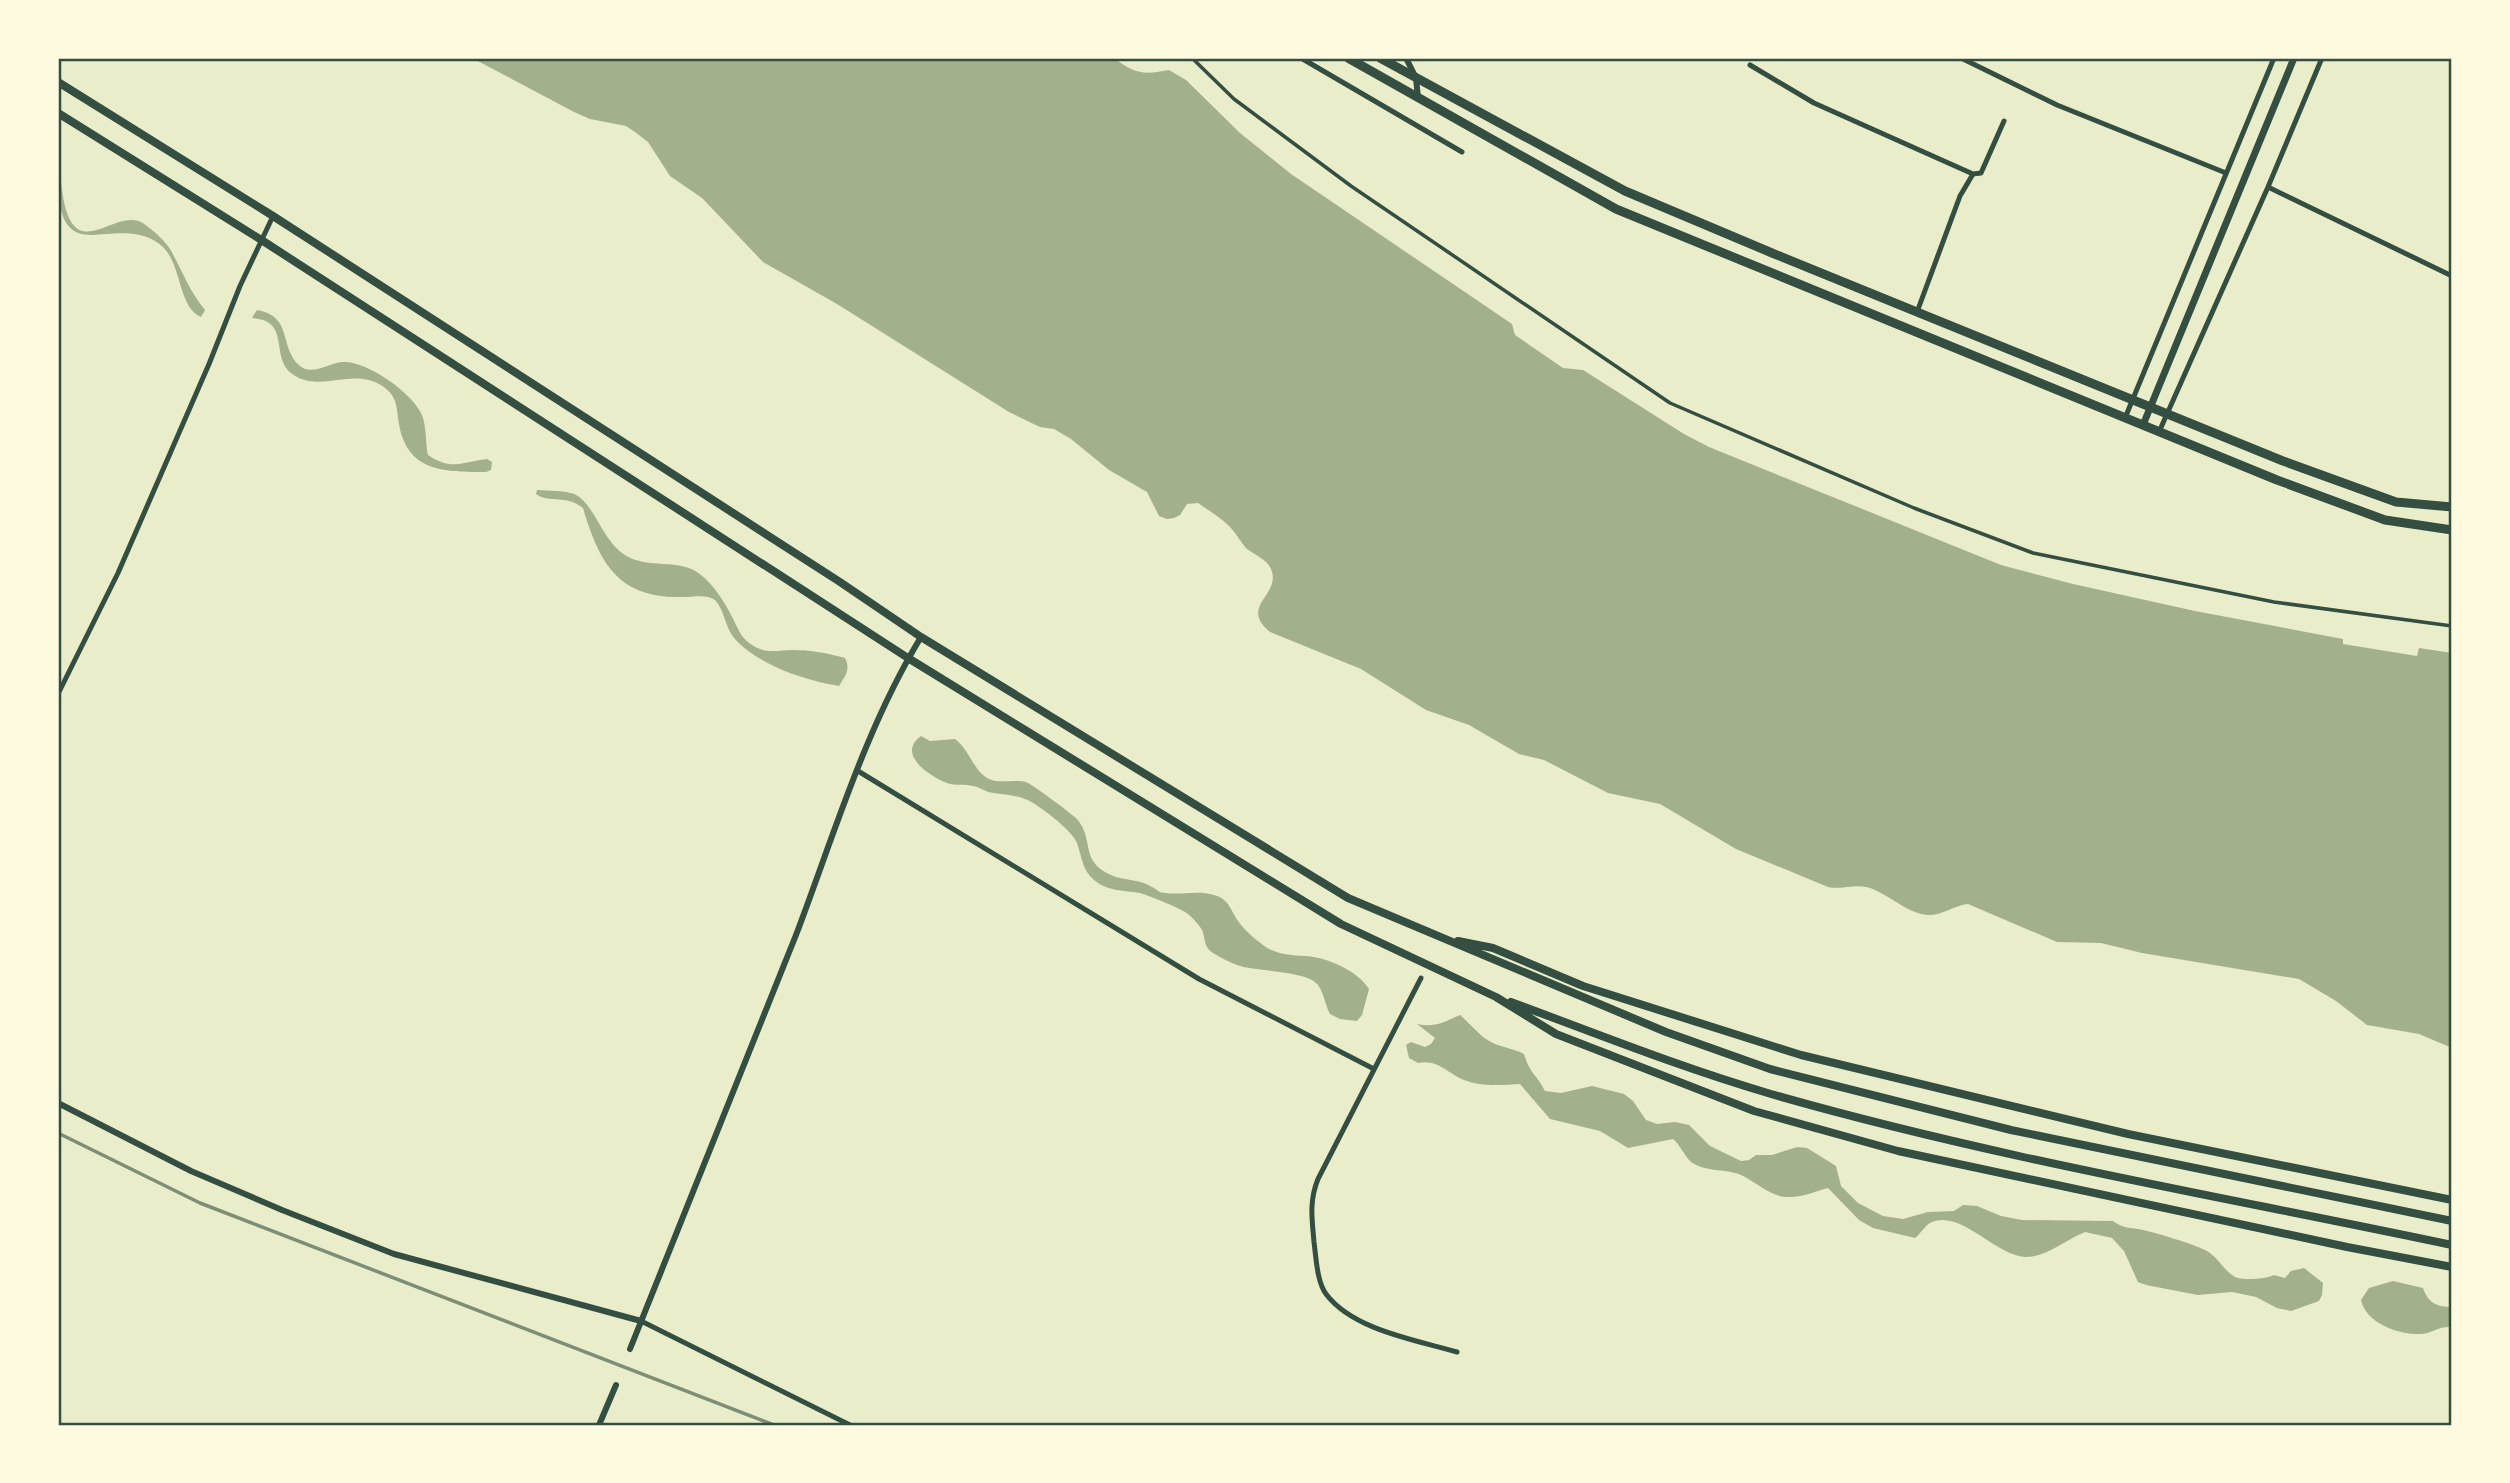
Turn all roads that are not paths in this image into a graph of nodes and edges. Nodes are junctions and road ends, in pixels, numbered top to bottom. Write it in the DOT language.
graph roads {
  1 [pos="1192,58"];
  2 [pos="1301,58"];
  3 [pos="1348,58"];
  4 [pos="1380,58"];
  5 [pos="1406,58"];
  6 [pos="1961,58"];
  7 [pos="2274,58"];
  8 [pos="2294,58"];
  9 [pos="2322,58"];
  10 [pos="1750,65"];
  11 [pos="1416,78"];
  12 [pos="58,82"];
  13 [pos="1418,98"];
  14 [pos="58,113"];
  15 [pos="2004,121"];
  16 [pos="1462,152"];
  17 [pos="2226,173"];
  18 [pos="1973,174"];
  19 [pos="2268,187"];
  20 [pos="272,216"];
  21 [pos="263,241"];
  22 [pos="2452,276"];
  23 [pos="1917,312"];
  24 [pos="2132,400"];
  25 [pos="2150,407"];
  26 [pos="2167,414"];
  27 [pos="2125,418"];
  28 [pos="2143,425"];
  29 [pos="2159,432"];
  30 [pos="2452,507"];
  31 [pos="2452,530"];
  32 [pos="2452,626"];
  33 [pos="921,637"];
  34 [pos="908,658"];
  35 [pos="58,694"];
  36 [pos="858,771"];
  37 [pos="1437,936"];
  38 [pos="1421,978"];
  39 [pos="1496,996"];
  40 [pos="1374,1069"];
  41 [pos="58,1103"];
  42 [pos="2452,1200"];
  43 [pos="2452,1221"];
  44 [pos="2452,1245"];
  45 [pos="2452,1267"];
  46 [pos="641,1321"];
  47 [pos="630,1349"];
  48 [pos="1457,1352"];
  49 [pos="616,1385"];
  50 [pos="599,1425"];
  51 [pos="850,1425"];
  1 -- 32 [label="street"];
  2 -- 16 [label="street"];
  3 -- 13 [label="highway"];
  4 -- 11 [label="highway"];
  5 -- 11 [label="street"];
  6 -- 17 [label="street"];
  7 -- 17 [label="street"];
  8 -- 25 [label="main road"];
  9 -- 19 [label="street"];
  10 -- 18 [label="street"];
  11 -- 13 [label="street"];
  11 -- 23 [label="highway"];
  12 -- 20 [label="main road"];
  13 -- 27 [label="highway"];
  14 -- 21 [label="main road"];
  15 -- 18 [label="street"];
  17 -- 24 [label="street"];
  18 -- 23 [label="street"];
  19 -- 22 [label="street"];
  19 -- 26 [label="street"];
  20 -- 21 [label="street"];
  20 -- 33 [label="main road"];
  21 -- 34 [label="main road"];
  21 -- 35 [label="street"];
  23 -- 24 [label="highway"];
  24 -- 25 [label="highway"];
  24 -- 27 [label="street"];
  25 -- 26 [label="highway"];
  25 -- 28 [label="main road"];
  26 -- 29 [label="street"];
  26 -- 30 [label="highway"];
  27 -- 28 [label="highway"];
  28 -- 29 [label="highway"];
  29 -- 31 [label="highway"];
  33 -- 34 [label="street"];
  33 -- 37 [label="main road"];
  34 -- 36 [label="street"];
  34 -- 39 [label="main road"];
  36 -- 40 [label="street"];
  36 -- 46 [label="street"];
  37 -- 42 [label="main road"];
  37 -- 43 [label="main road"];
  38 -- 40 [label="street"];
  39 -- 44 [label="main road"];
  39 -- 45 [label="main road"];
  40 -- 48 [label="street"];
  41 -- 46 [label="street"];
  46 -- 47 [label="street"];
  46 -- 51 [label="street"];
  49 -- 50 [label="street"];
}
